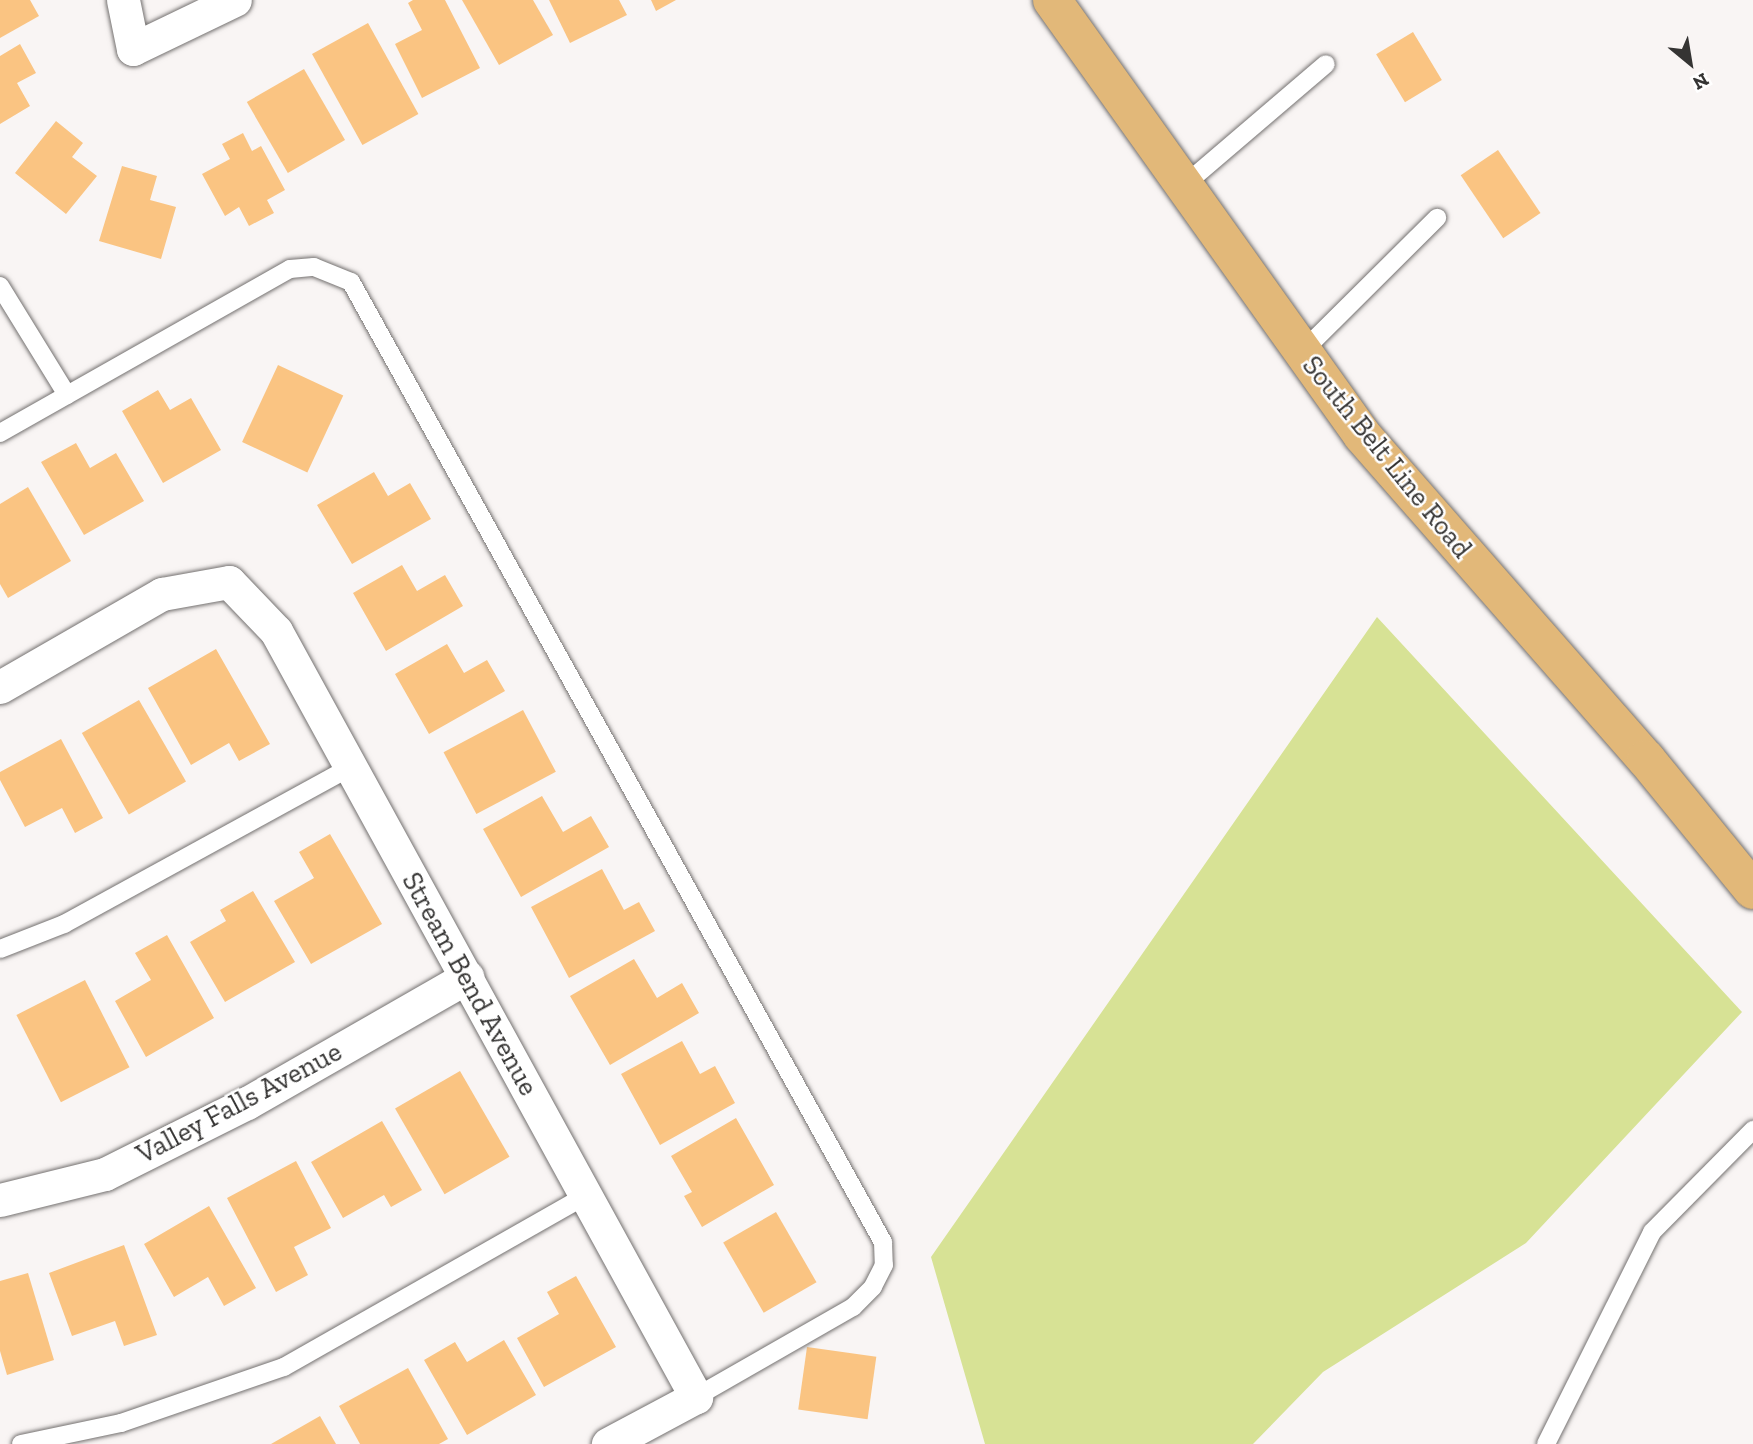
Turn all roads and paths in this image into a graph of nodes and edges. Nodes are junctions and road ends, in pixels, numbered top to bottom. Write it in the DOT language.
graph roads {
  1 [pos="123,0"];
  2 [pos="234,0"];
  3 [pos="1052,0"];
  4 [pos="1326,64"];
  5 [pos="1182,187"];
  6 [pos="1437,218"];
  7 [pos="0,286"];
  8 [pos="1301,353"];
  9 [pos="67,395"];
  10 [pos="0,433"];
  11 [pos="0,687"];
  12 [pos="351,767"];
  13 [pos="1753,890"];
  14 [pos="0,949"];
  15 [pos="467,978"];
  16 [pos="1753,1130"];
  17 [pos="587,1195"];
  18 [pos="0,1200"];
  19 [pos="696,1397"];
  20 [pos="21,1444"];
  21 [pos="608,1444"];
  22 [pos="1546,1444"];
  1 -- 2 [label="street"];
  3 -- 5 [label="main road, South Belt Line Road"];
  4 -- 5 [label="lane"];
  5 -- 8 [label="main road, South Belt Line Road"];
  6 -- 8 [label="lane"];
  7 -- 9 [label="lane"];
  8 -- 13 [label="main road, South Belt Line Road"];
  9 -- 10 [label="lane"];
  9 -- 19 [label="lane"];
  11 -- 12 [label="street, Stream Bend Avenue"];
  12 -- 14 [label="lane"];
  12 -- 15 [label="street, Stream Bend Avenue"];
  15 -- 17 [label="street, Stream Bend Avenue"];
  15 -- 18 [label="street, Valley Falls Avenue"];
  16 -- 22 [label="lane"];
  17 -- 19 [label="street, Stream Bend Avenue"];
  17 -- 20 [label="lane"];
  19 -- 21 [label="street"];
}
